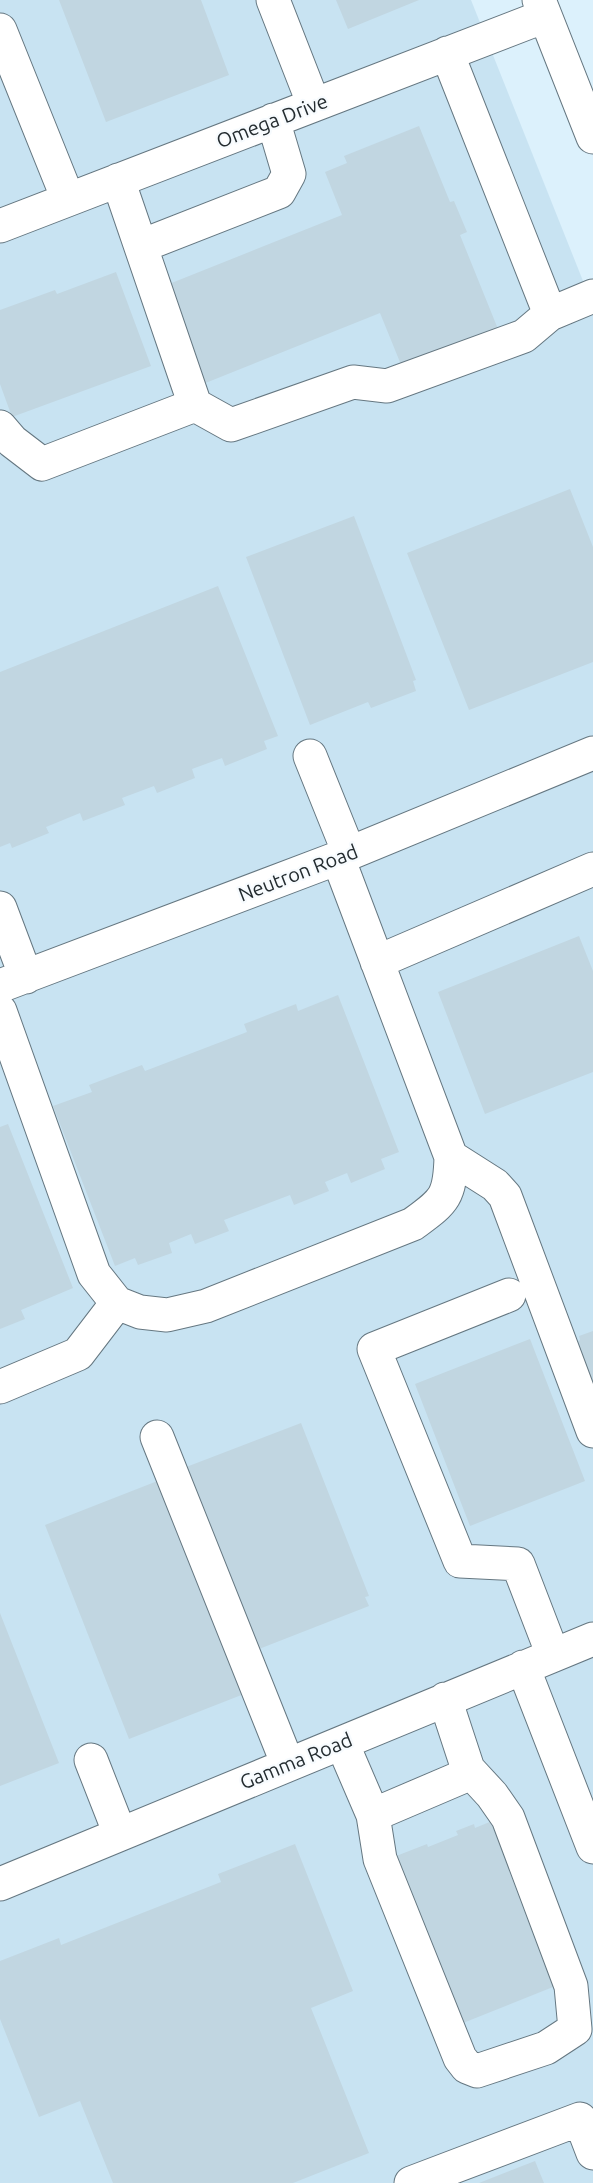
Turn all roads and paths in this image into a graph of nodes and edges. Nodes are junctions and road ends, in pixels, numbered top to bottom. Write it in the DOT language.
graph roads {
  1 [pos="273,0"];
  2 [pos="542,8"];
  3 [pos="0,30"];
  4 [pos="447,53"];
  5 [pos="585,91"];
  6 [pos="314,105"];
  7 [pos="273,120"];
  8 [pos="593,137"];
  9 [pos="118,180"];
  10 [pos="68,199"];
  11 [pos="0,226"];
  12 [pos="141,246"];
  13 [pos="593,296"];
  14 [pos="550,314"];
  15 [pos="195,405"];
  16 [pos="0,428"];
  17 [pos="593,753"];
  18 [pos="310,756"];
  19 [pos="344,856"];
  20 [pos="593,869"];
  21 [pos="0,908"];
  22 [pos="377,962"];
  23 [pos="13,982"];
  24 [pos="0,1011"];
  25 [pos="451,1157"];
  26 [pos="509,1295"];
  27 [pos="117,1303"];
  28 [pos="0,1387"];
  29 [pos="593,1431"];
  30 [pos="157,1437"];
  31 [pos="593,1639"];
  32 [pos="552,1655"];
  33 [pos="523,1667"];
  34 [pos="445,1699"];
  35 [pos="342,1743"];
  36 [pos="91,1760"];
  37 [pos="288,1765"];
  38 [pos="468,1769"];
  39 [pos="373,1815"];
  40 [pos="120,1834"];
  41 [pos="593,1847"];
  42 [pos="0,1884"];
  43 [pos="593,2153"];
  44 [pos="411,2183"];
  1 -- 6 [label="street"];
  2 -- 4 [label="street, Omega Drive"];
  2 -- 5 [label="street"];
  3 -- 10 [label="street"];
  4 -- 6 [label="street, Omega Drive"];
  4 -- 14 [label="street"];
  5 -- 8 [label="street"];
  6 -- 7 [label="street, Omega Drive"];
  7 -- 9 [label="street, Omega Drive"];
  7 -- 12 [label="street"];
  9 -- 10 [label="street, Omega Drive"];
  9 -- 12 [label="street"];
  10 -- 11 [label="street, Omega Drive"];
  12 -- 15 [label="street"];
  13 -- 14 [label="street"];
  14 -- 15 [label="street"];
  15 -- 16 [label="street"];
  17 -- 19 [label="street, Neutron Road"];
  18 -- 19 [label="street"];
  19 -- 22 [label="street"];
  19 -- 23 [label="street, Neutron Road"];
  20 -- 22 [label="street"];
  21 -- 23 [label="street"];
  22 -- 25 [label="street"];
  24 -- 27 [label="street"];
  25 -- 27 [label="street"];
  25 -- 29 [label="street"];
  26 -- 32 [label="street"];
  27 -- 28 [label="street"];
  30 -- 37 [label="street"];
  31 -- 32 [label="street, Gamma Road"];
  32 -- 33 [label="street, Gamma Road"];
  33 -- 34 [label="street, Gamma Road"];
  33 -- 41 [label="street"];
  34 -- 35 [label="street, Gamma Road"];
  34 -- 38 [label="street"];
  35 -- 37 [label="street, Gamma Road"];
  35 -- 39 [label="street"];
  36 -- 40 [label="street"];
  37 -- 40 [label="street, Gamma Road"];
  38 -- 39 [label="street"];
  38 -- 39 [label="street"];
  40 -- 42 [label="street, Gamma Road"];
  43 -- 44 [label="street"];
}
